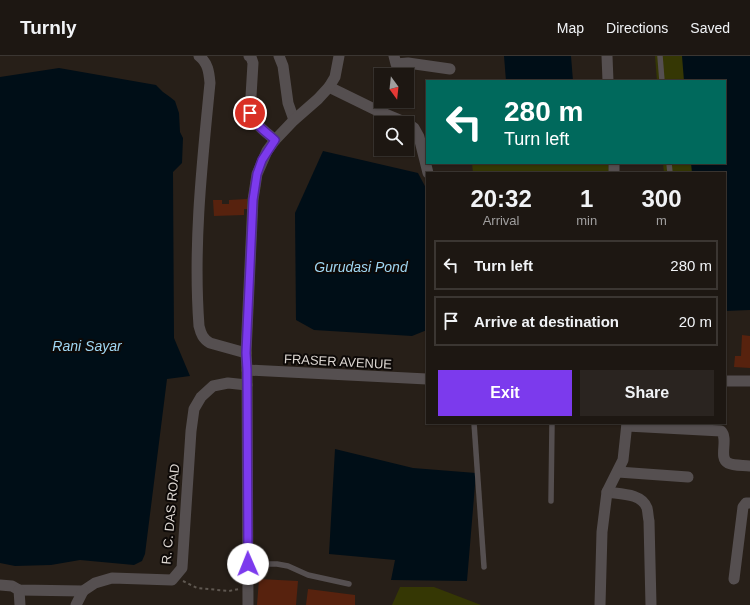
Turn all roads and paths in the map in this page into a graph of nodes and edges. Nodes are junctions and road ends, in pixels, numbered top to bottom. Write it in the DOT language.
graph roads {
  1 [pos="251,56"];
  2 [pos="279,56"];
  3 [pos="339,56"];
  4 [pos="394,56"];
  5 [pos="607,56"];
  6 [pos="660,56"];
  7 [pos="202,57"];
  8 [pos="450,69"];
  9 [pos="608,80"];
  10 [pos="662,80"];
  11 [pos="329,87"];
  12 [pos="294,120"];
  13 [pos="275,140"];
  14 [pos="428,172"];
  15 [pos="246,353"];
  16 [pos="247,370"];
  17 [pos="426,379"];
  18 [pos="726,381"];
  19 [pos="750,381"];
  20 [pos="247,385"];
  21 [pos="474,424"];
  22 [pos="552,424"];
  23 [pos="627,424"];
  24 [pos="750,466"];
  25 [pos="618,472"];
  26 [pos="688,477"];
  27 [pos="607,492"];
  28 [pos="551,501"];
  29 [pos="750,502"];
  30 [pos="248,564"];
  31 [pos="484,567"];
  32 [pos="174,578"];
  33 [pos="734,579"];
  34 [pos="349,584"];
  35 [pos="0,585"];
  36 [pos="249,588"];
  37 [pos="19,590"];
  38 [pos="84,591"];
  39 [pos="20,605"];
  40 [pos="76,605"];
  41 [pos="248,605"];
  42 [pos="600,605"];
  43 [pos="651,605"];
  1 -- 13 [label="street"];
  2 -- 12 [label="street"];
  3 -- 11 [label="street"];
  4 -- 8 [label="street"];
  5 -- 9 [label="street"];
  6 -- 10 [label="lane"];
  7 -- 15 [label="street"];
  11 -- 12 [label="street"];
  11 -- 14 [label="street"];
  12 -- 13 [label="street"];
  13 -- 15 [label="street"];
  15 -- 16 [label="street"];
  16 -- 17 [label="street, FRASER AVENUE"];
  16 -- 20 [label="street"];
  18 -- 19 [label="street"];
  20 -- 30 [label="street"];
  20 -- 32 [label="street, R. C. DAS ROAD"];
  21 -- 31 [label="lane"];
  22 -- 28 [label="lane"];
  23 -- 24 [label="street"];
  23 -- 25 [label="street"];
  25 -- 26 [label="street"];
  25 -- 27 [label="street"];
  27 -- 42 [label="street"];
  27 -- 43 [label="street"];
  29 -- 33 [label="street"];
  30 -- 34 [label="lane"];
  30 -- 36 [label="street"];
  32 -- 36 [label="path"];
  32 -- 38 [label="street, R. C. DAS ROAD"];
  35 -- 37 [label="street"];
  36 -- 41 [label="street"];
  37 -- 38 [label="street"];
  37 -- 39 [label="street"];
  38 -- 40 [label="street"];
}
